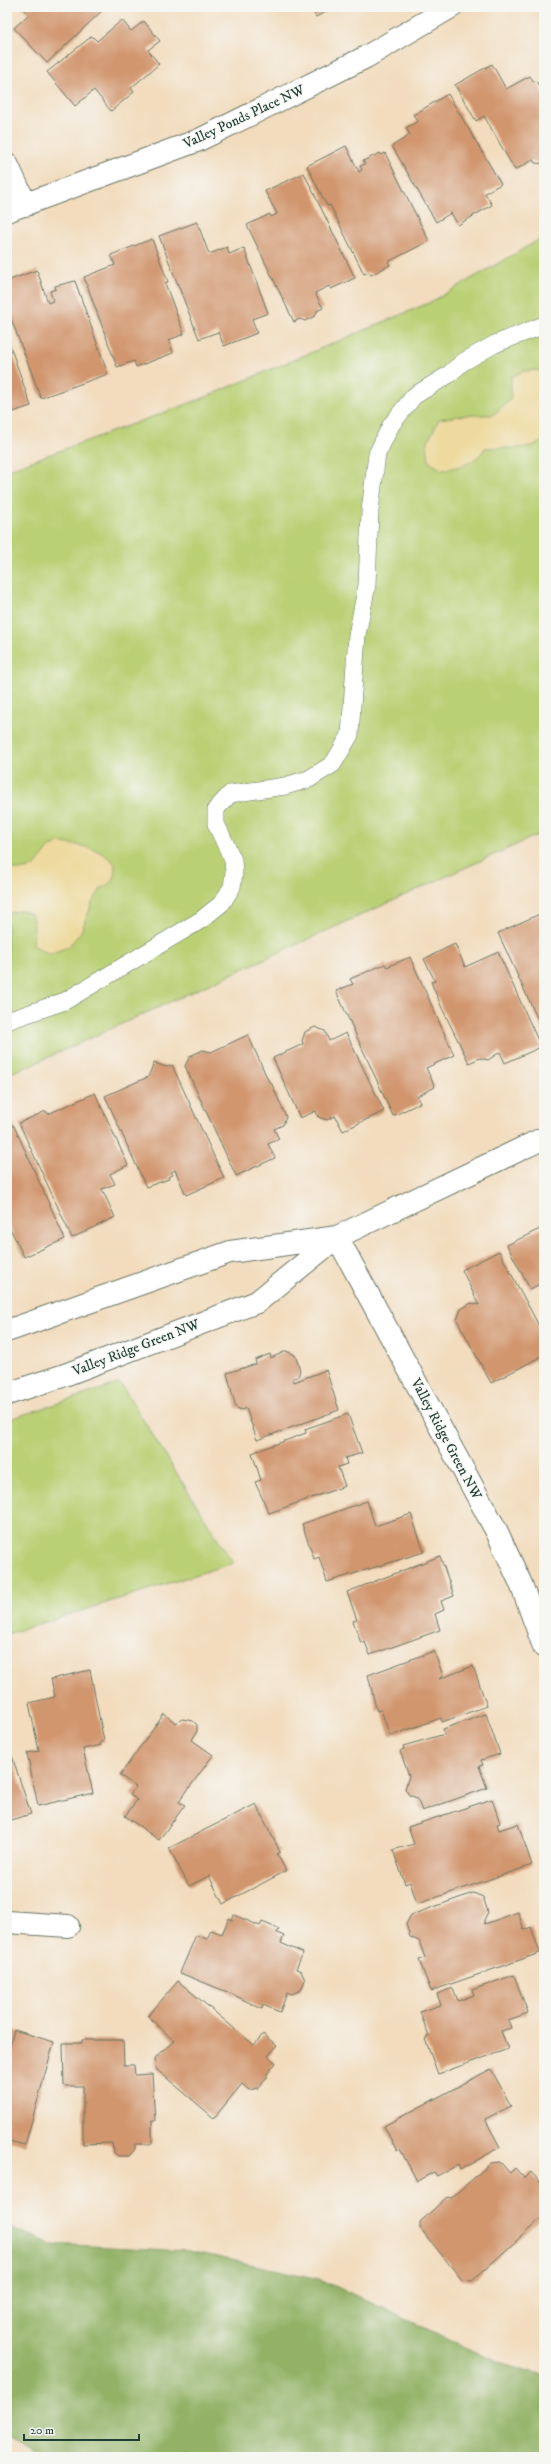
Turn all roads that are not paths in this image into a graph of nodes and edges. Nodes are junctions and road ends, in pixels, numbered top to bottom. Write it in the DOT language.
graph roads {
  1 [pos="451,7"];
  2 [pos="7,164"];
  3 [pos="16,208"];
  4 [pos="544,324"];
  5 [pos="7,1021"];
  6 [pos="544,1138"];
  7 [pos="337,1237"];
  8 [pos="7,1331"];
  9 [pos="7,1394"];
  10 [pos="544,1647"];
  11 [pos="7,1922"];
  12 [pos="68,1926"];
  1 -- 3 [label="street, Valley Ponds Place NW"];
  2 -- 3 [label="street, Valley Ponds Place NW"];
  4 -- 5 [label="lane"];
  6 -- 7 [label="street, Valley Ridge Green NW"];
  7 -- 8 [label="street, Valley Ridge Green NW"];
  7 -- 9 [label="street, Valley Ridge Green NW"];
  7 -- 10 [label="street, Valley Ridge Green NW"];
  11 -- 12 [label="street"];
}
